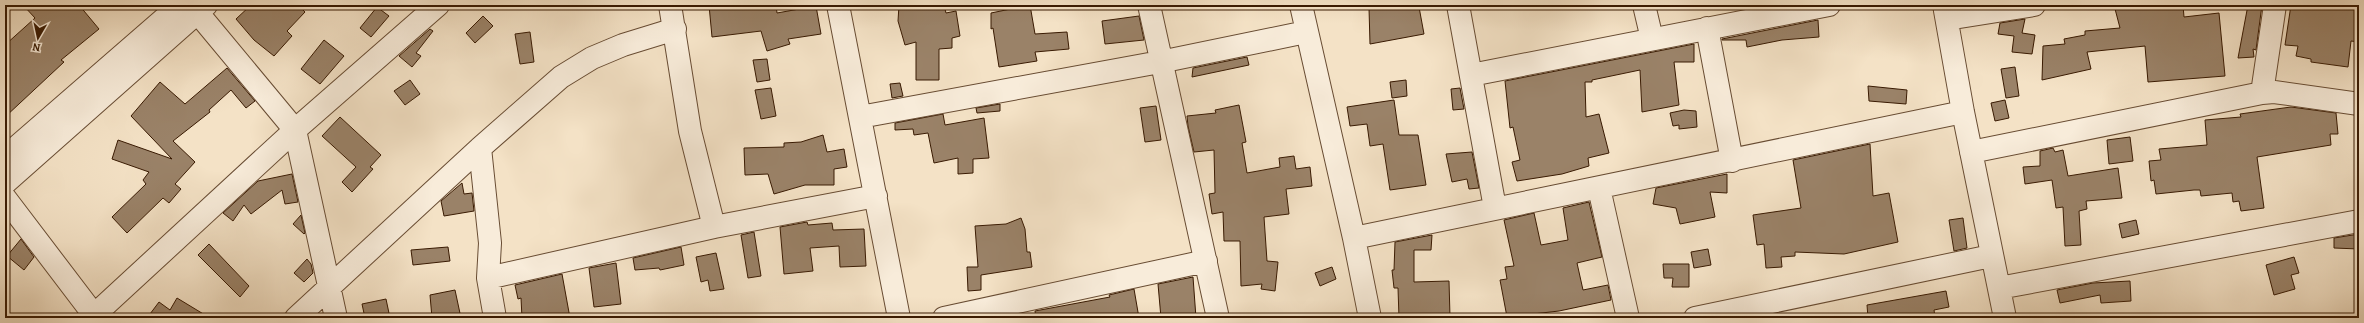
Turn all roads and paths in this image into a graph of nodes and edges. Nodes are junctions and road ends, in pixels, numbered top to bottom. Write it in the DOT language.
graph roads {
  1 [pos="438,5"];
  2 [pos="670,5"];
  3 [pos="838,5"];
  4 [pos="1149,5"];
  5 [pos="1301,5"];
  6 [pos="1458,5"];
  7 [pos="1644,5"];
  8 [pos="1829,5"];
  9 [pos="2034,5"];
  10 [pos="2274,5"];
  11 [pos="194,8"];
  12 [pos="1797,8"];
  13 [pos="1945,12"];
  14 [pos="1707,28"];
  15 [pos="675,29"];
  16 [pos="1306,32"];
  17 [pos="1652,39"];
  18 [pos="1160,62"];
  19 [pos="1471,75"];
  20 [pos="2262,93"];
  21 [pos="2359,104"];
  22 [pos="1963,112"];
  23 [pos="860,118"];
  24 [pos="295,130"];
  25 [pos="480,148"];
  26 [pos="1971,152"];
  27 [pos="5,157"];
  28 [pos="1732,161"];
  29 [pos="5,183"];
  30 [pos="1599,188"];
  31 [pos="876,196"];
  32 [pos="5,198"];
  33 [pos="1495,208"];
  34 [pos="2359,221"];
  35 [pos="714,227"];
  36 [pos="1354,238"];
  37 [pos="1991,256"];
  38 [pos="1206,261"];
  39 [pos="488,278"];
  40 [pos="331,287"];
  41 [pos="1999,288"];
  42 [pos="93,317"];
  43 [pos="296,318"];
  44 [pos="336,318"];
  45 [pos="495,318"];
  46 [pos="900,318"];
  47 [pos="944,318"];
  48 [pos="1218,318"];
  49 [pos="1370,318"];
  50 [pos="1628,318"];
  51 [pos="1695,318"];
  52 [pos="2005,318"];
  1 -- 24 [label="street"];
  2 -- 15 [label="street"];
  3 -- 23 [label="street"];
  4 -- 18 [label="street"];
  5 -- 16 [label="street"];
  6 -- 19 [label="street"];
  7 -- 17 [label="street"];
  8 -- 12 [label="street"];
  9 -- 13 [label="street"];
  10 -- 20 [label="street"];
  11 -- 24 [label="street"];
  11 -- 27 [label="street"];
  11 -- 29 [label="street"];
  12 -- 14 [label="street"];
  13 -- 22 [label="street"];
  14 -- 17 [label="street"];
  14 -- 28 [label="street"];
  15 -- 25 [label="street"];
  15 -- 35 [label="street"];
  16 -- 18 [label="street"];
  16 -- 36 [label="street"];
  17 -- 19 [label="street"];
  18 -- 23 [label="street"];
  18 -- 38 [label="street"];
  19 -- 33 [label="street"];
  20 -- 21 [label="street"];
  20 -- 26 [label="street"];
  22 -- 26 [label="street"];
  22 -- 28 [label="street"];
  23 -- 31 [label="street"];
  24 -- 40 [label="street"];
  24 -- 42 [label="street"];
  25 -- 39 [label="street"];
  25 -- 40 [label="street"];
  26 -- 37 [label="street"];
  28 -- 30 [label="street"];
  30 -- 33 [label="street"];
  30 -- 50 [label="street"];
  31 -- 35 [label="street"];
  31 -- 46 [label="street"];
  32 -- 42 [label="street"];
  33 -- 36 [label="street"];
  34 -- 41 [label="street"];
  35 -- 39 [label="street"];
  36 -- 49 [label="street"];
  37 -- 41 [label="street"];
  37 -- 51 [label="street"];
  38 -- 47 [label="street"];
  38 -- 48 [label="street"];
  39 -- 45 [label="street"];
  40 -- 43 [label="street"];
  40 -- 44 [label="street"];
  41 -- 52 [label="street"];
}
